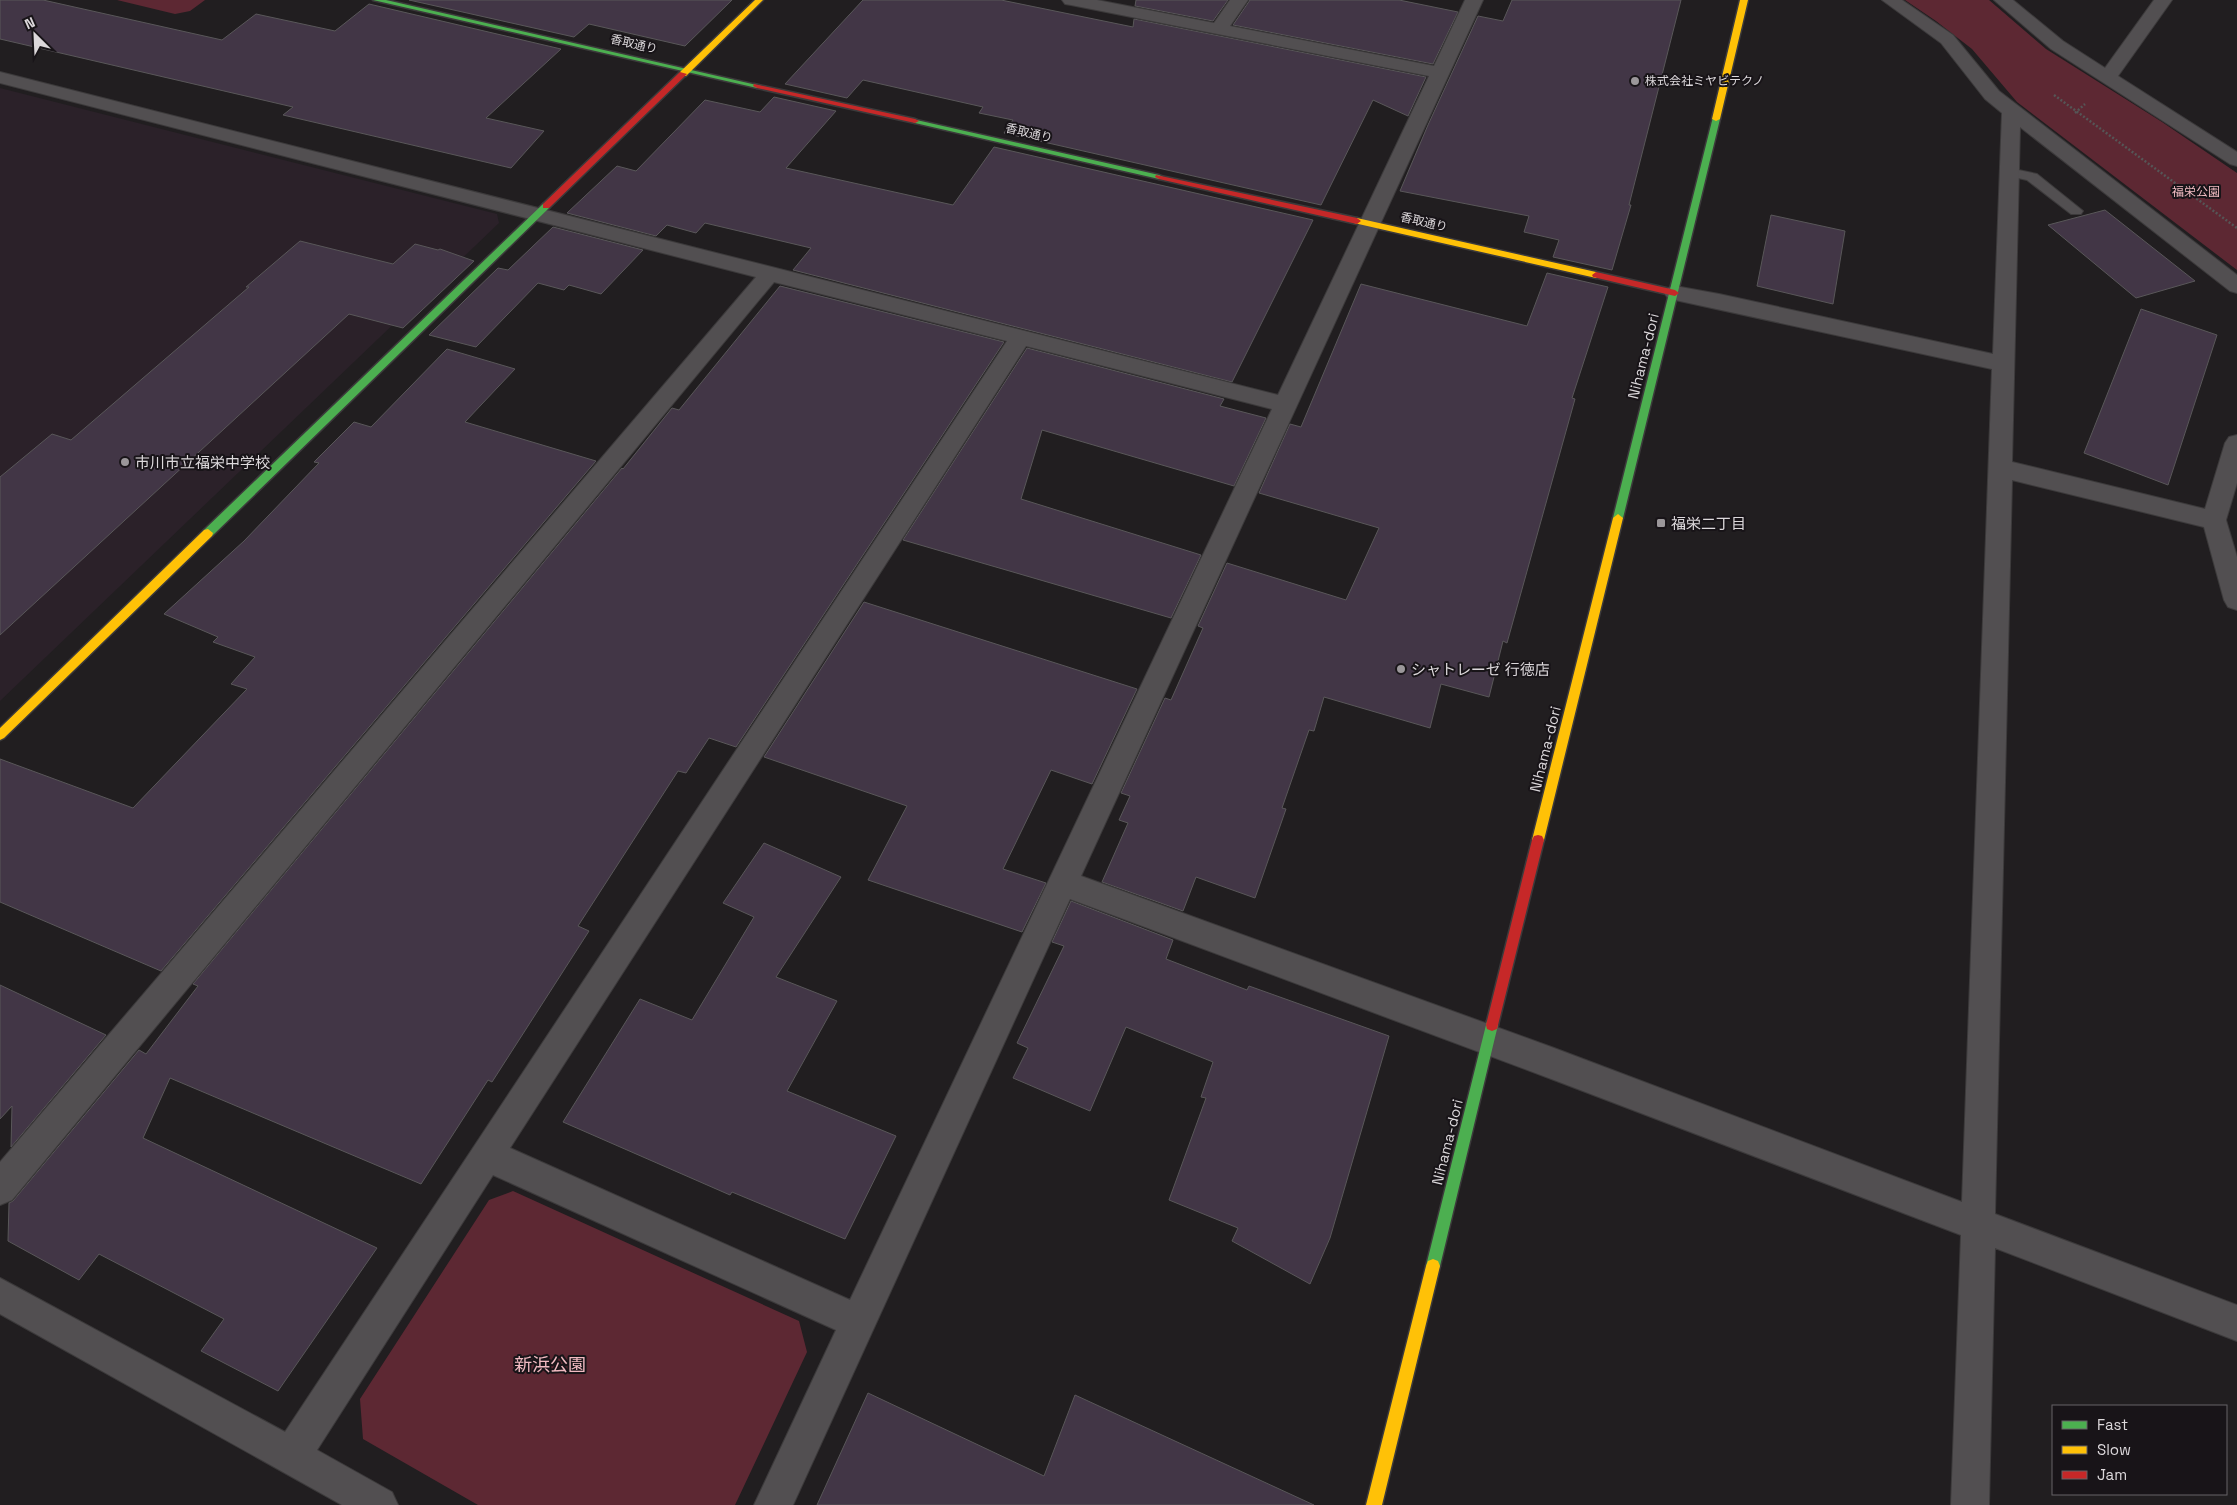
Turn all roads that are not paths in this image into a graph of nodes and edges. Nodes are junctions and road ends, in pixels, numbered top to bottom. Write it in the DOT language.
graph roads {
  1 [pos="377,0"];
  2 [pos="759,0"];
  3 [pos="1071,0"];
  4 [pos="1239,0"];
  5 [pos="1474,0"];
  6 [pos="1744,0"];
  7 [pos="1891,0"];
  8 [pos="2003,0"];
  9 [pos="2163,0"];
  10 [pos="1219,30"];
  11 [pos="688,70"];
  12 [pos="1440,73"];
  13 [pos="0,77"];
  14 [pos="2107,78"];
  15 [pos="2011,111"];
  16 [pos="2237,160"];
  17 [pos="2009,172"];
  18 [pos="2076,211"];
  19 [pos="539,213"];
  20 [pos="1370,224"];
  21 [pos="770,272"];
  22 [pos="2237,286"];
  23 [pos="1675,293"];
  24 [pos="1021,337"];
  25 [pos="2003,364"];
  26 [pos="1286,405"];
  27 [pos="2237,443"];
  28 [pos="2000,468"];
  29 [pos="2214,520"];
  30 [pos="2237,600"];
  31 [pos="0,735"];
  32 [pos="1063,883"];
  33 [pos="1487,1039"];
  34 [pos="487,1155"];
  35 [pos="0,1188"];
  36 [pos="1978,1226"];
  37 [pos="0,1294"];
  38 [pos="859,1322"];
  39 [pos="2237,1323"];
  40 [pos="291,1456"];
  41 [pos="1972,1504"];
  42 [pos="379,1505"];
  43 [pos="773,1505"];
  44 [pos="1374,1505"];
  1 -- 11 [label="street, 香取通り"];
  2 -- 11 [label="street"];
  3 -- 10 [label="street"];
  4 -- 10 [label="street"];
  5 -- 12 [label="street"];
  6 -- 23 [label="street, Nihama-dori"];
  7 -- 15 [label="street"];
  8 -- 14 [label="street"];
  9 -- 14 [label="street"];
  10 -- 12 [label="street"];
  11 -- 19 [label="street"];
  11 -- 20 [label="street, 香取通り"];
  12 -- 20 [label="street"];
  13 -- 19 [label="street"];
  14 -- 16 [label="street"];
  15 -- 17 [label="street"];
  15 -- 22 [label="street"];
  17 -- 18 [label="lane"];
  17 -- 25 [label="street"];
  19 -- 21 [label="street"];
  19 -- 31 [label="street"];
  20 -- 23 [label="street, 香取通り"];
  20 -- 26 [label="street"];
  21 -- 24 [label="street"];
  21 -- 35 [label="street"];
  23 -- 25 [label="street"];
  23 -- 33 [label="street, Nihama-dori"];
  24 -- 26 [label="street"];
  24 -- 34 [label="street"];
  25 -- 28 [label="street"];
  26 -- 32 [label="street"];
  27 -- 29 [label="street"];
  28 -- 29 [label="street"];
  28 -- 36 [label="street"];
  29 -- 30 [label="street"];
  32 -- 33 [label="street"];
  32 -- 38 [label="street"];
  33 -- 36 [label="street"];
  33 -- 44 [label="street, Nihama-dori"];
  34 -- 38 [label="street"];
  34 -- 40 [label="street"];
  36 -- 39 [label="street"];
  36 -- 41 [label="street"];
  37 -- 40 [label="street"];
  38 -- 43 [label="street"];
  40 -- 42 [label="street"];
}
